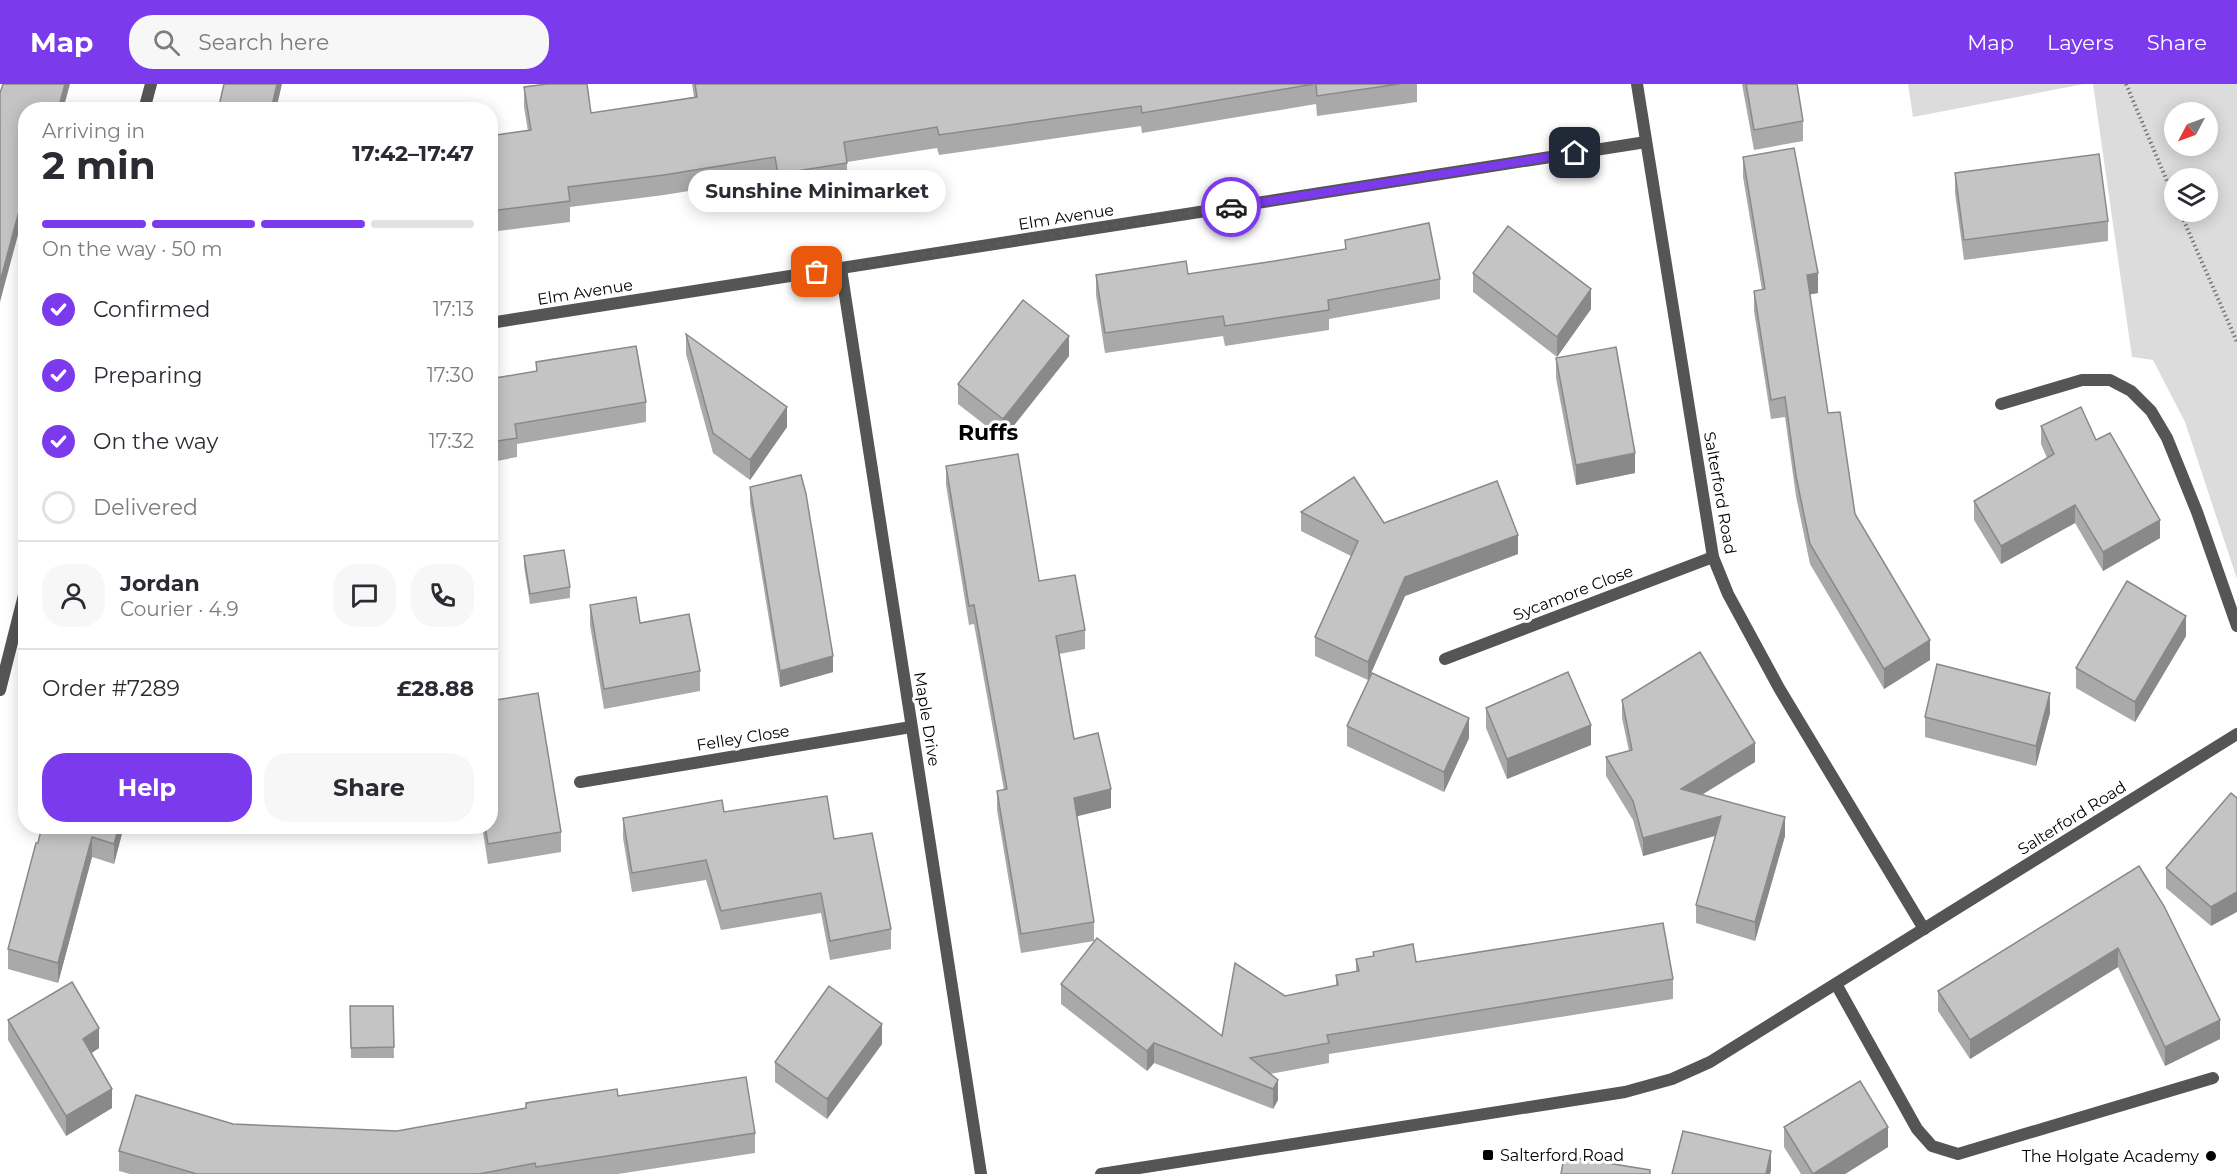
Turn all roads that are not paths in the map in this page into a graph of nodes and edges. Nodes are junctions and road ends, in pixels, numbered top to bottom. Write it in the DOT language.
graph roads {
  1 [pos="151,84"];
  2 [pos="1637,84"];
  3 [pos="146,102"];
  4 [pos="1646,142"];
  5 [pos="841,268"];
  6 [pos="498,322"];
  7 [pos="2001,404"];
  8 [pos="1713,557"];
  9 [pos="18,619"];
  10 [pos="2237,626"];
  11 [pos="1445,659"];
  12 [pos="0,690"];
  13 [pos="911,727"];
  14 [pos="2237,734"];
  15 [pos="580,782"];
  16 [pos="1924,929"];
  17 [pos="1836,984"];
  18 [pos="2213,1078"];
  19 [pos="981,1174"];
  20 [pos="1101,1174"];
  1 -- 3 [label="street"];
  2 -- 4 [label="street, Salterford Road"];
  4 -- 5 [label="street, Elm Avenue"];
  4 -- 8 [label="street, Salterford Road"];
  5 -- 6 [label="street, Elm Avenue"];
  5 -- 13 [label="street, Maple Drive"];
  7 -- 10 [label="street"];
  8 -- 11 [label="street, Sycamore Close"];
  8 -- 16 [label="street, Salterford Road"];
  9 -- 12 [label="street"];
  13 -- 15 [label="street, Felley Close"];
  13 -- 19 [label="street, Maple Drive"];
  14 -- 16 [label="street, Salterford Road"];
  16 -- 17 [label="street, Salterford Road"];
  17 -- 18 [label="street"];
  17 -- 20 [label="street, Salterford Road"];
}
